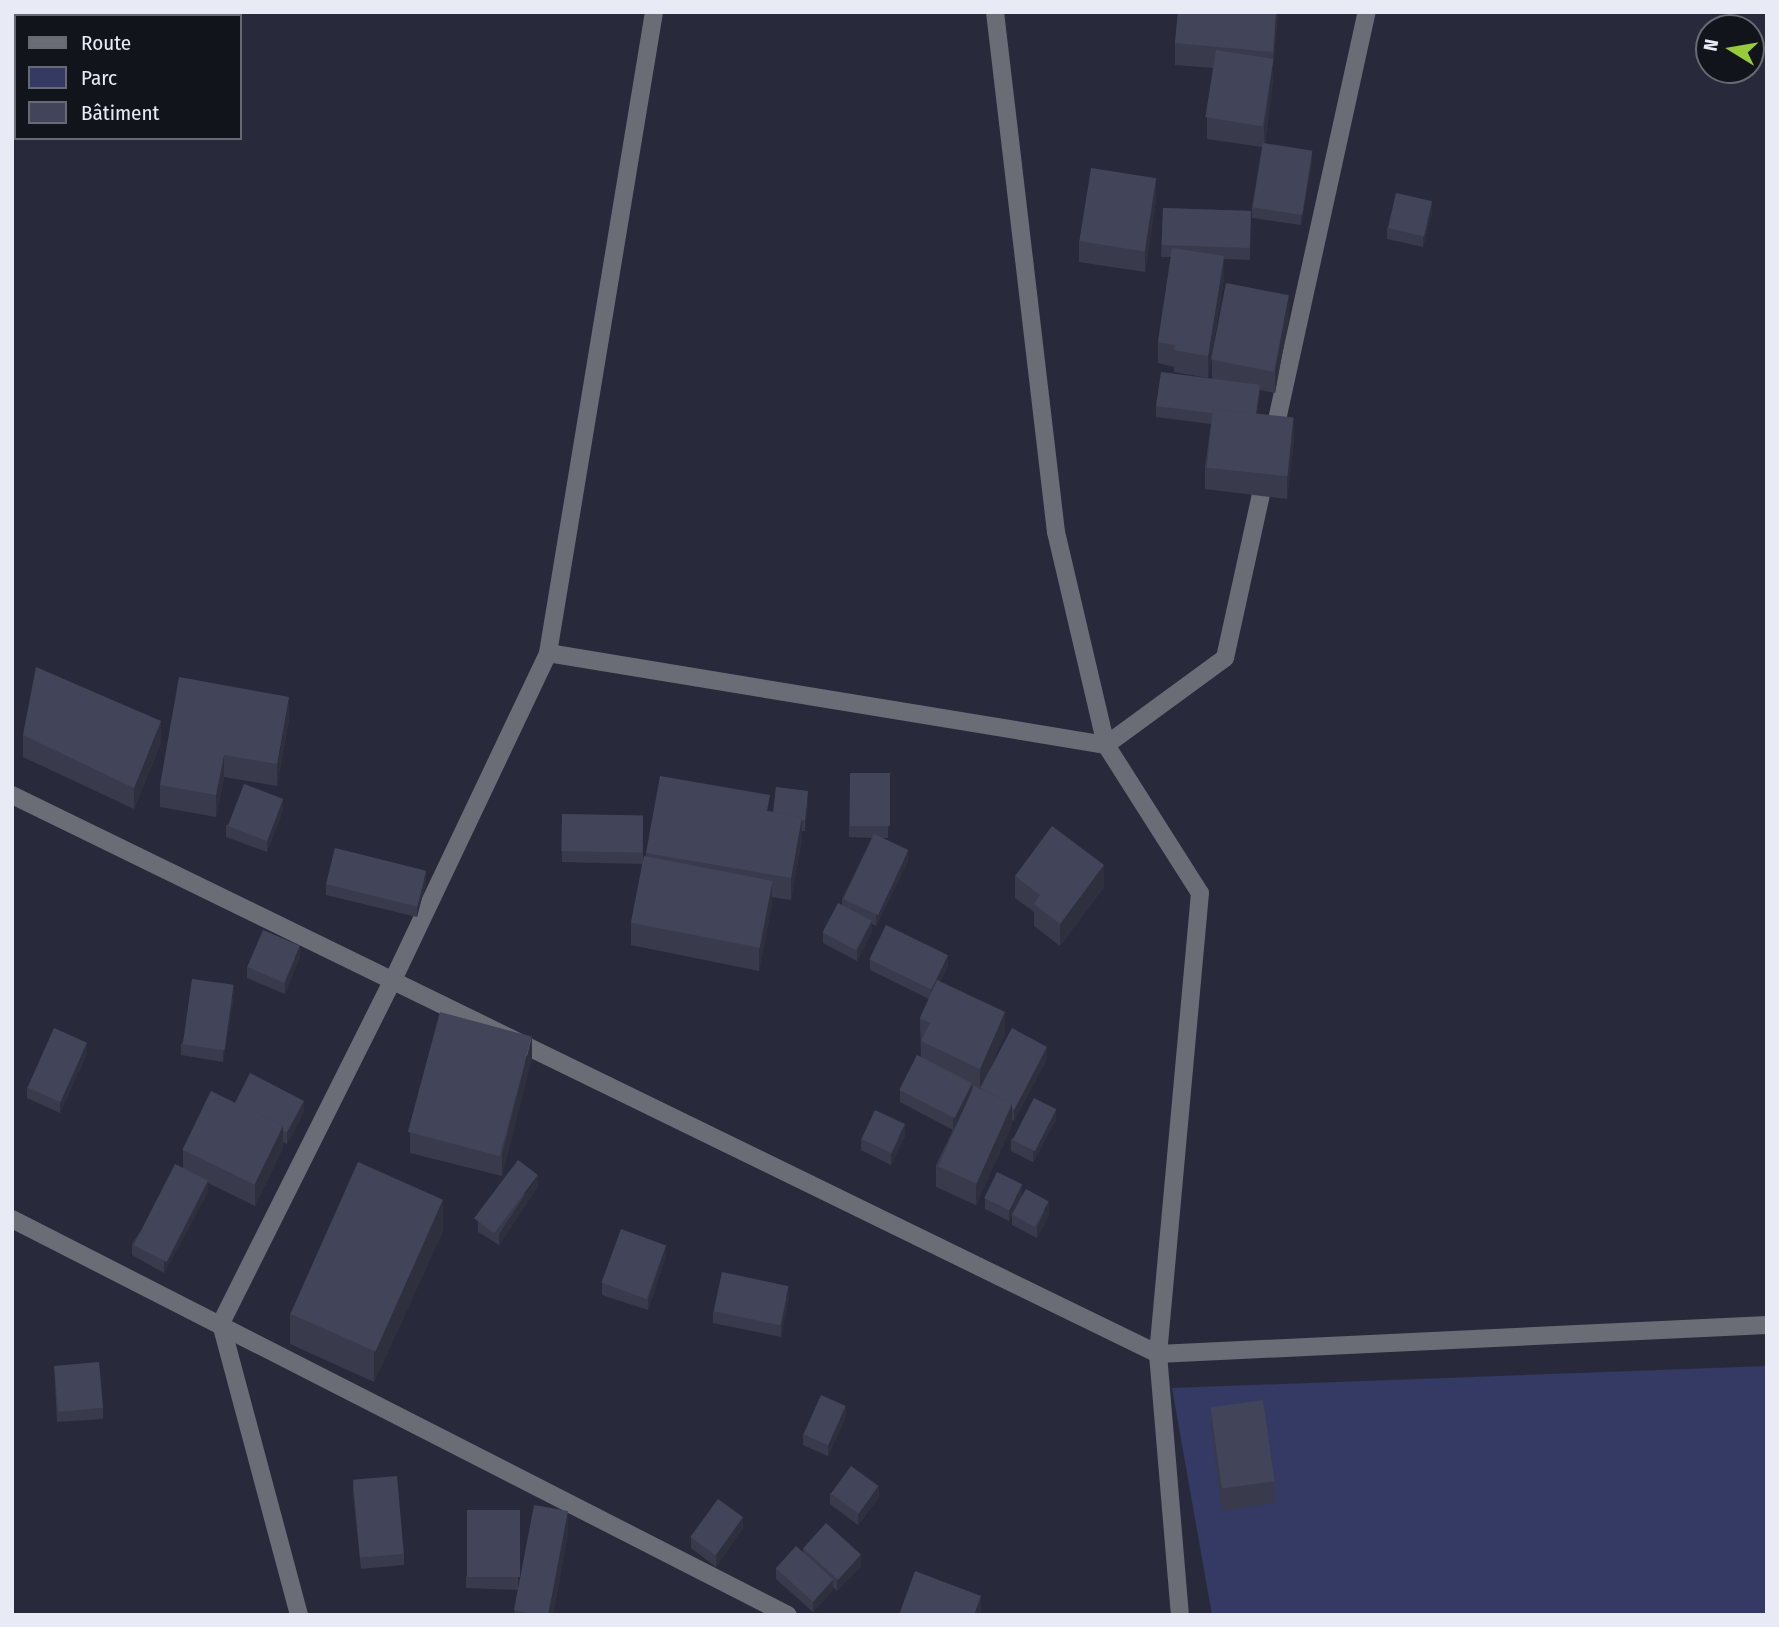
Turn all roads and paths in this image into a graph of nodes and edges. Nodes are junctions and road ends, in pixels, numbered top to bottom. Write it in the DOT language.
graph roads {
  1 [pos="654,12"];
  2 [pos="995,12"];
  3 [pos="1367,12"];
  4 [pos="548,653"];
  5 [pos="1106,745"];
  6 [pos="12,795"];
  7 [pos="393,980"];
  8 [pos="12,1219"];
  9 [pos="221,1323"];
  10 [pos="1767,1325"];
  11 [pos="1158,1353"];
  12 [pos="299,1615"];
  13 [pos="788,1615"];
  14 [pos="1180,1615"];
  1 -- 4 [label="street"];
  2 -- 5 [label="street"];
  3 -- 5 [label="street"];
  4 -- 5 [label="street"];
  4 -- 7 [label="street"];
  5 -- 11 [label="street"];
  6 -- 7 [label="street"];
  7 -- 9 [label="street"];
  7 -- 11 [label="street"];
  8 -- 9 [label="street"];
  9 -- 12 [label="street"];
  9 -- 13 [label="street"];
  10 -- 11 [label="street"];
  11 -- 14 [label="street"];
}
